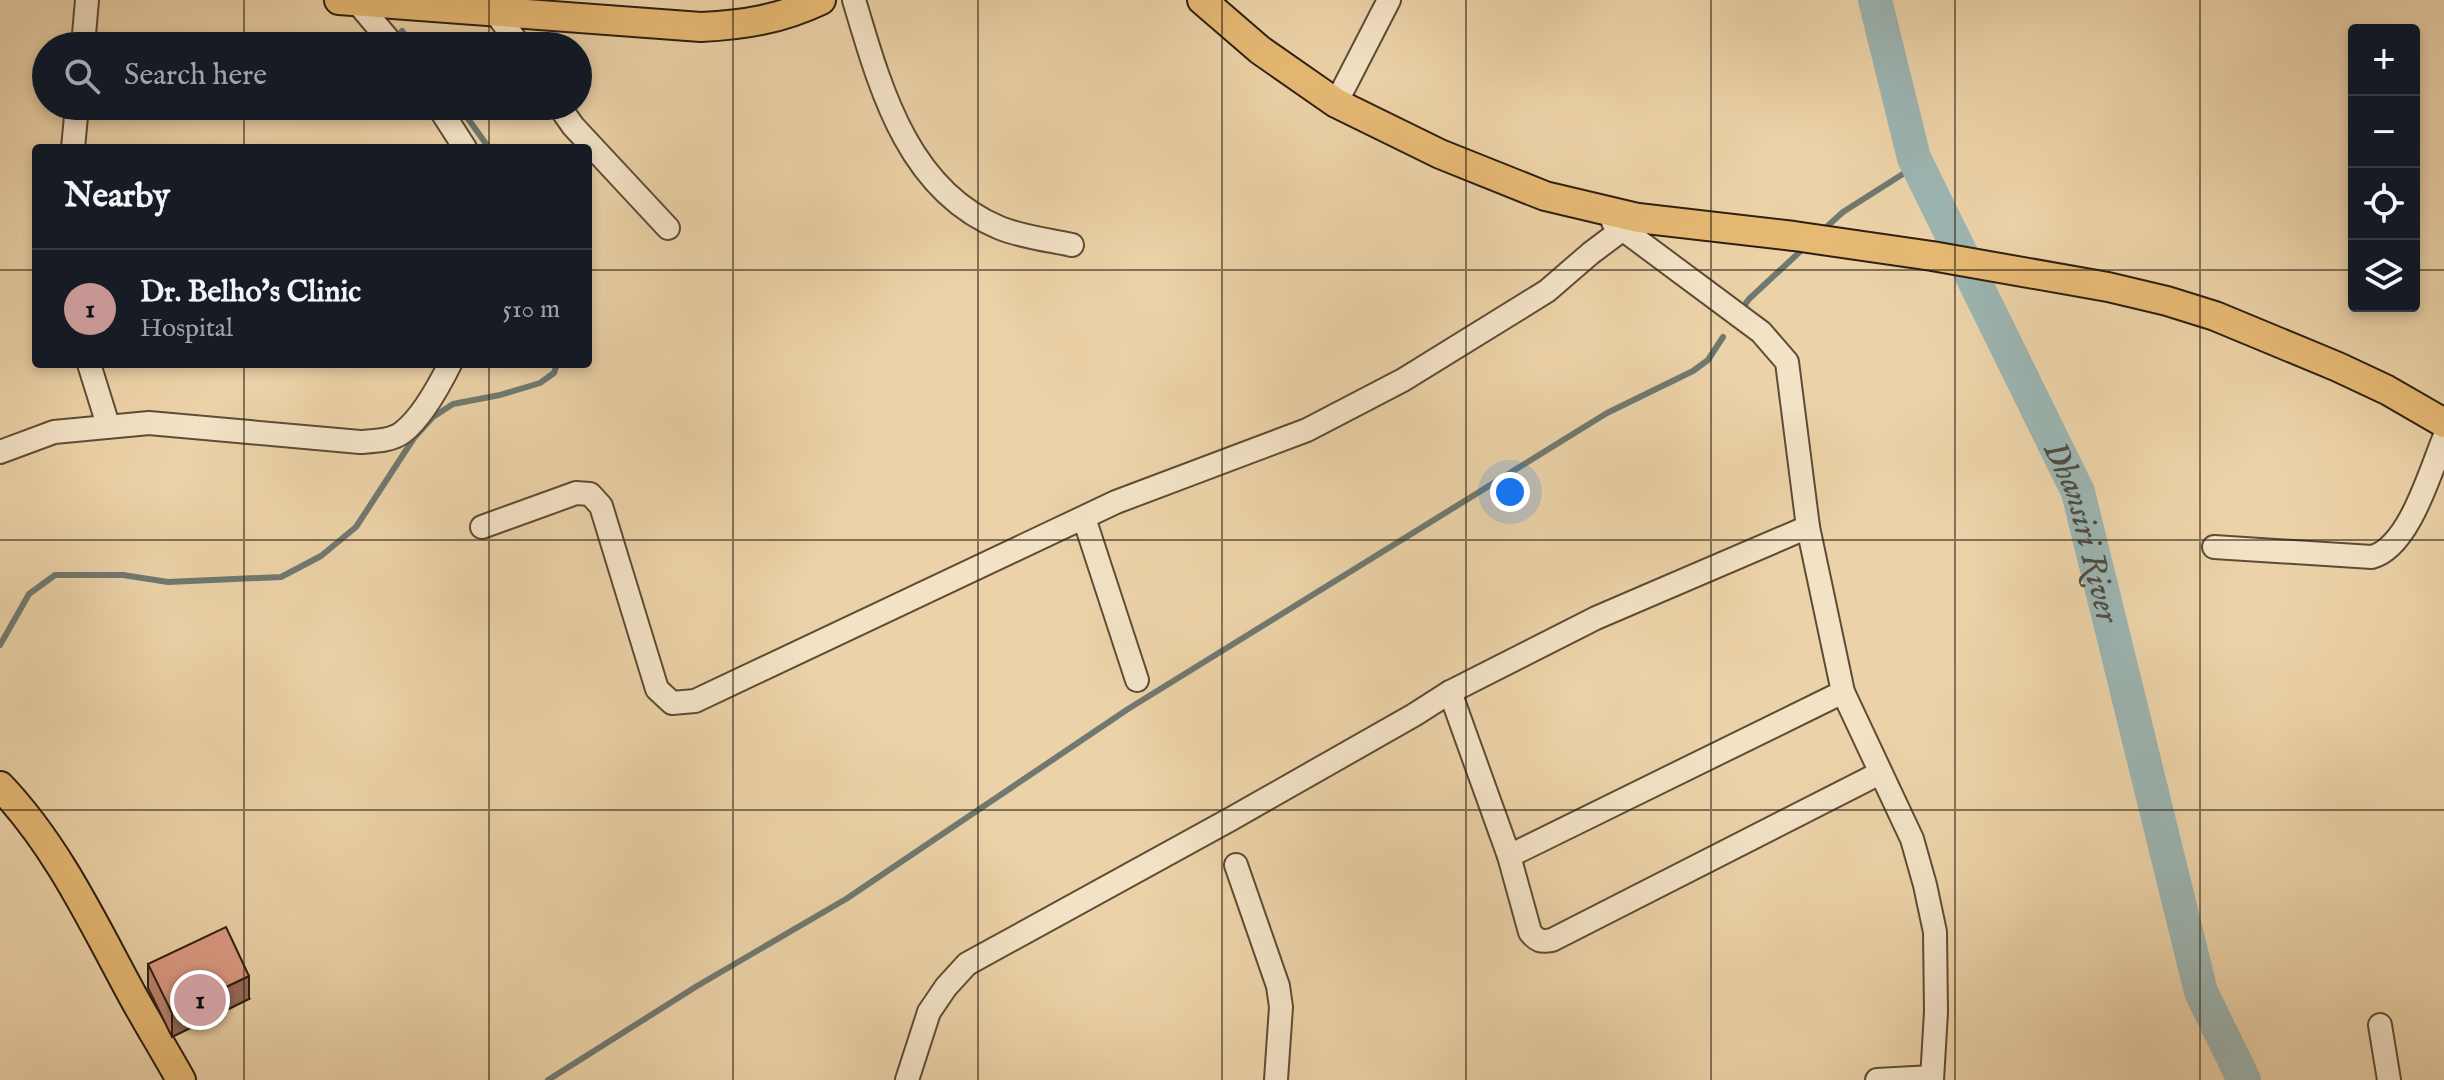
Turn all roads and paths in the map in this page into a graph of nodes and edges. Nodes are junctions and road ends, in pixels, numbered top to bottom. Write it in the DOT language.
graph roads {
  1 [pos="87,0"];
  2 [pos="821,0"];
  3 [pos="854,0"];
  4 [pos="1202,0"];
  5 [pos="1389,0"];
  6 [pos="347,1"];
  7 [pos="491,6"];
  8 [pos="84,32"];
  9 [pos="379,32"];
  10 [pos="510,32"];
  11 [pos="1336,103"];
  12 [pos="76,120"];
  13 [pos="447,120"];
  14 [pos="569,120"];
  15 [pos="73,144"];
  16 [pos="462,144"];
  17 [pos="590,144"];
  18 [pos="592,146"];
  19 [pos="1600,211"];
  20 [pos="668,228"];
  21 [pos="1623,229"];
  22 [pos="1072,245"];
  23 [pos="90,368"];
  24 [pos="448,368"];
  25 [pos="2444,423"];
  26 [pos="108,425"];
  27 [pos="2444,438"];
  28 [pos="0,452"];
  29 [pos="1084,518"];
  30 [pos="482,527"];
  31 [pos="1808,527"];
  32 [pos="2214,547"];
  33 [pos="1137,680"];
  34 [pos="1450,692"];
  35 [pos="1843,692"];
  36 [pos="1880,773"];
  37 [pos="0,786"];
  38 [pos="1509,856"];
  39 [pos="1236,865"];
  40 [pos="2380,1025"];
  41 [pos="1932,1078"];
  42 [pos="910,1079"];
  43 [pos="181,1080"];
  44 [pos="1276,1080"];
  45 [pos="1877,1080"];
  46 [pos="2389,1080"];
  1 -- 8 [label="street"];
  2 -- 7 [label="main road"];
  3 -- 22 [label="street"];
  4 -- 11 [label="main road"];
  5 -- 11 [label="street"];
  6 -- 7 [label="main road"];
  6 -- 9 [label="street"];
  7 -- 10 [label="street"];
  11 -- 19 [label="main road"];
  12 -- 15 [label="street"];
  13 -- 16 [label="street"];
  14 -- 17 [label="street"];
  18 -- 20 [label="street"];
  19 -- 21 [label="street"];
  19 -- 25 [label="main road"];
  21 -- 29 [label="street"];
  21 -- 31 [label="street"];
  23 -- 26 [label="street"];
  24 -- 26 [label="street"];
  26 -- 28 [label="street"];
  27 -- 32 [label="street"];
  29 -- 30 [label="street"];
  29 -- 33 [label="street"];
  31 -- 34 [label="street"];
  31 -- 35 [label="street"];
  34 -- 38 [label="street"];
  34 -- 42 [label="street"];
  35 -- 36 [label="street"];
  35 -- 38 [label="street"];
  36 -- 38 [label="street"];
  36 -- 41 [label="street"];
  37 -- 43 [label="main road"];
  39 -- 44 [label="street"];
  40 -- 46 [label="street"];
  41 -- 45 [label="street"];
}
